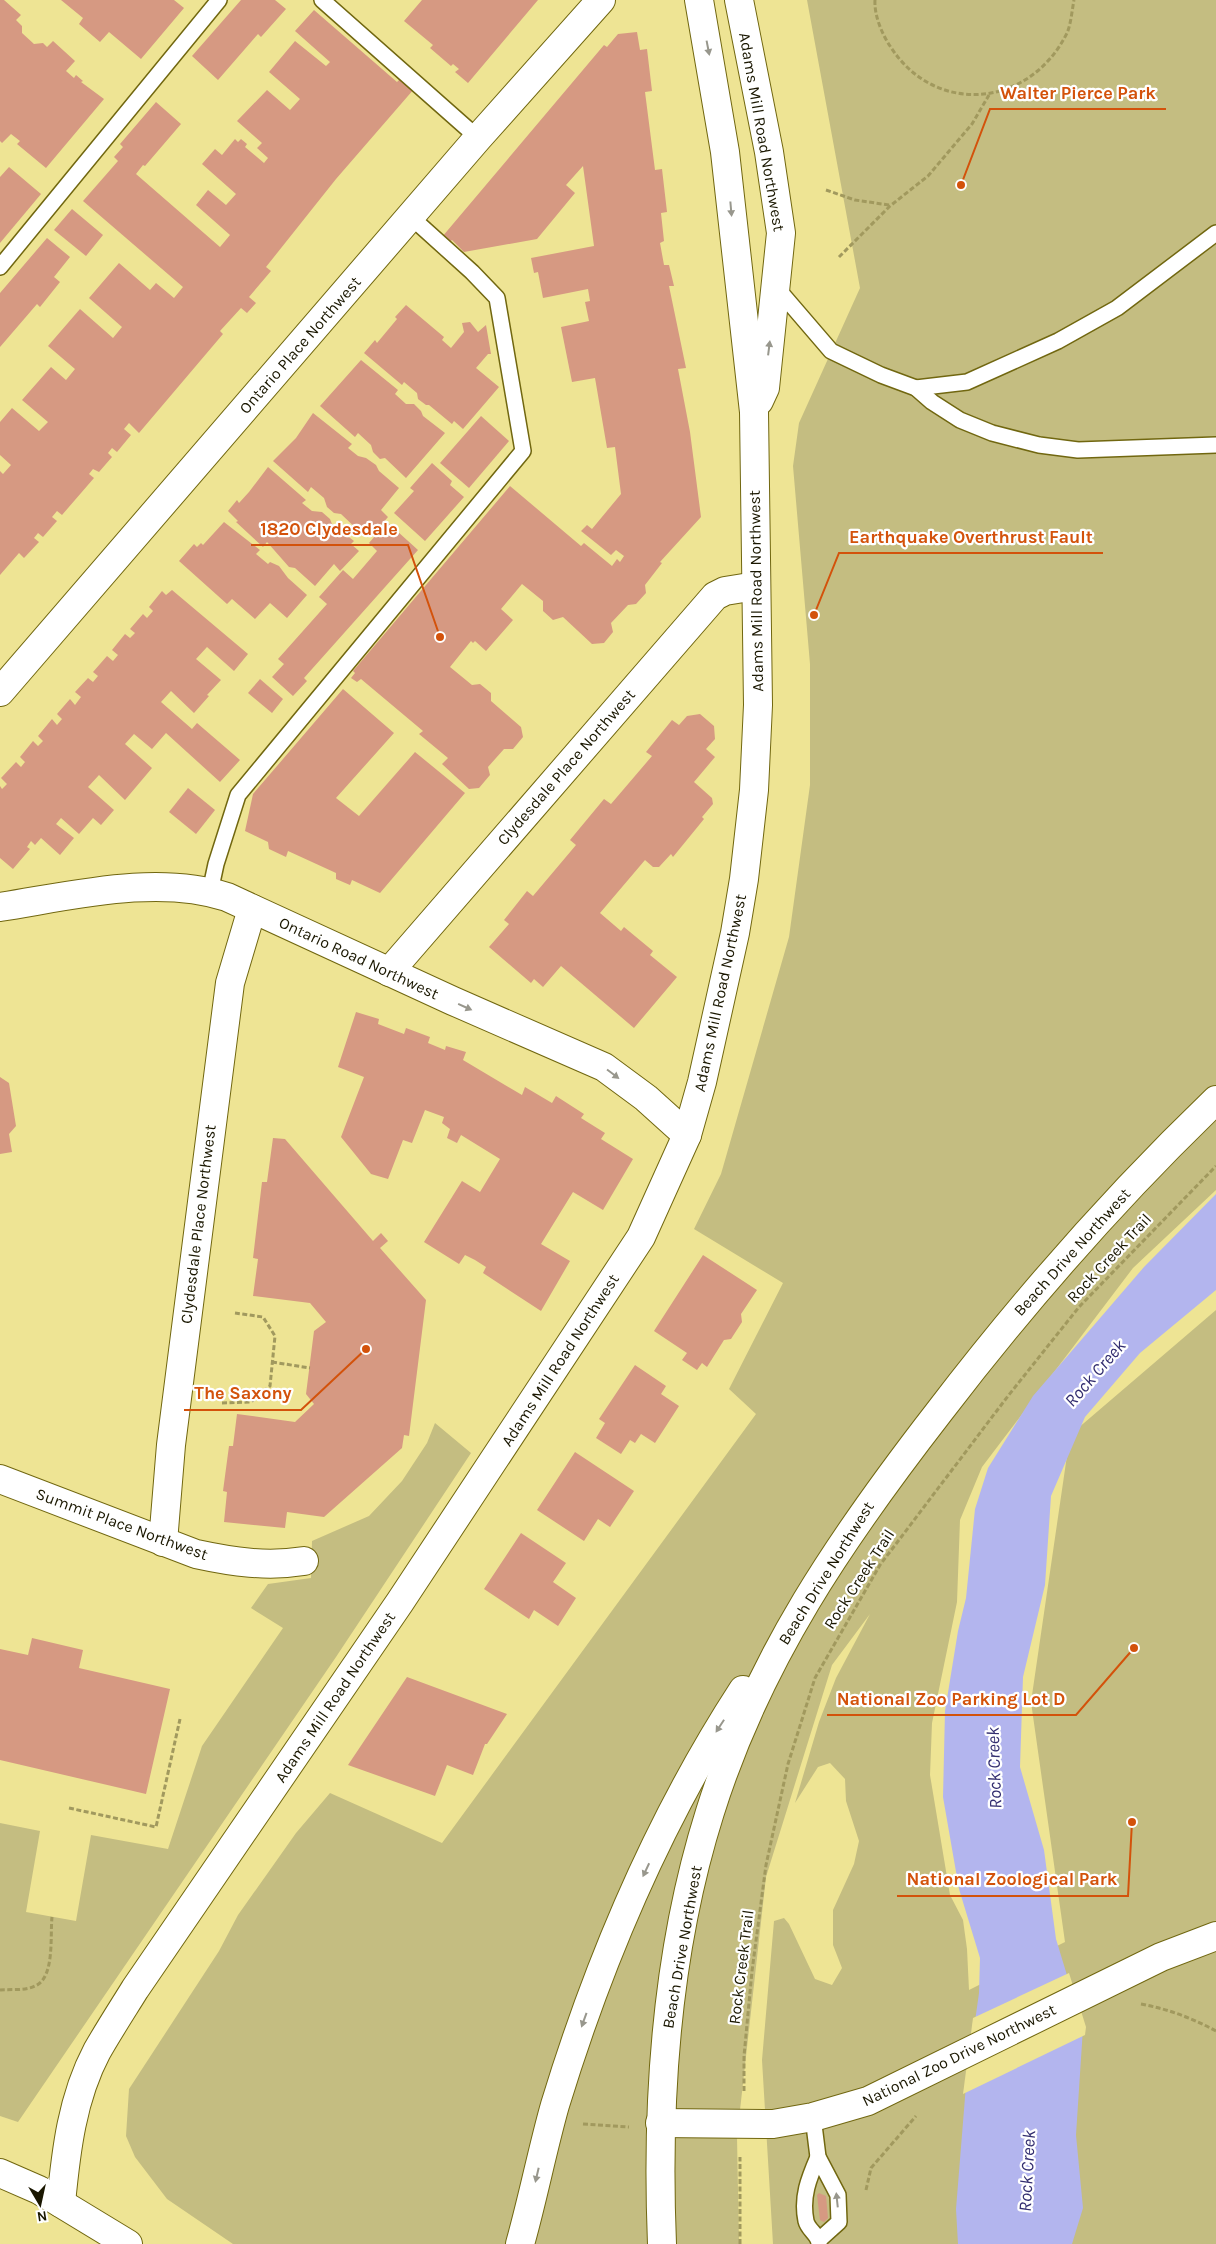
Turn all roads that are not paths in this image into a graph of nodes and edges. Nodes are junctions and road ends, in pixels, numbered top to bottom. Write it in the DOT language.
graph roads {
  1 [pos="218,0"];
  2 [pos="322,0"];
  3 [pos="601,0"];
  4 [pos="699,0"];
  5 [pos="739,0"];
  6 [pos="478,138"];
  7 [pos="411,217"];
  8 [pos="1216,233"];
  9 [pos="736,260"];
  10 [pos="0,267"];
  11 [pos="776,287"];
  12 [pos="916,388"];
  13 [pos="754,412"];
  14 [pos="1216,445"];
  15 [pos="756,586"];
  16 [pos="0,692"];
  17 [pos="210,892"];
  18 [pos="0,907"];
  19 [pos="252,909"];
  20 [pos="389,972"];
  21 [pos="1216,1100"];
  22 [pos="687,1134"];
  23 [pos="0,1479"];
  24 [pos="162,1542"];
  25 [pos="304,1561"];
  26 [pos="789,1628"];
  27 [pos="1215,1937"];
  28 [pos="813,2117"];
  29 [pos="648,2125"];
  30 [pos="818,2157"];
  31 [pos="0,2173"];
  32 [pos="61,2203"];
  33 [pos="819,2242"];
  34 [pos="128,2244"];
  35 [pos="520,2244"];
  36 [pos="662,2244"];
  1 -- 10 [label="lane"];
  2 -- 6 [label="lane"];
  3 -- 6 [label="street, Ontario Place Northwest"];
  4 -- 9 [label="street, Adams Mill Road Northwest, one-way"];
  5 -- 11 [label="street, Adams Mill Road Northwest"];
  6 -- 7 [label="street, Ontario Place Northwest"];
  7 -- 16 [label="street, Ontario Place Northwest"];
  7 -- 17 [label="lane"];
  8 -- 12 [label="lane"];
  9 -- 11 [label="street"];
  9 -- 13 [label="street, Adams Mill Road Northwest"];
  11 -- 12 [label="lane"];
  13 -- 11 [label="street, Adams Mill Road Northwest, one-way"];
  12 -- 14 [label="lane"];
  13 -- 15 [label="street, Adams Mill Road Northwest"];
  15 -- 20 [label="street, Clydesdale Place Northwest"];
  15 -- 22 [label="street, Adams Mill Road Northwest"];
  17 -- 18 [label="street, Ontario Road Northwest"];
  17 -- 19 [label="street, Ontario Road Northwest"];
  19 -- 20 [label="street, Ontario Road Northwest"];
  19 -- 24 [label="street, Clydesdale Place Northwest"];
  20 -- 22 [label="street, Ontario Road Northwest, one-way"];
  21 -- 26 [label="street, Beach Drive Northwest"];
  22 -- 32 [label="street, Adams Mill Road Northwest"];
  23 -- 24 [label="street, Summit Place Northwest"];
  24 -- 25 [label="street, Summit Place Northwest"];
  26 -- 29 [label="street, Beach Drive Northwest"];
  26 -- 35 [label="street, one-way"];
  27 -- 28 [label="street, National Zoo Drive Northwest"];
  28 -- 29 [label="street, National Zoo Drive Northwest"];
  28 -- 30 [label="lane"];
  29 -- 36 [label="street, Beach Drive Northwest"];
  30 -- 33 [label="lane"];
  33 -- 30 [label="lane, one-way"];
  31 -- 32 [label="street"];
  32 -- 34 [label="street"];
}
